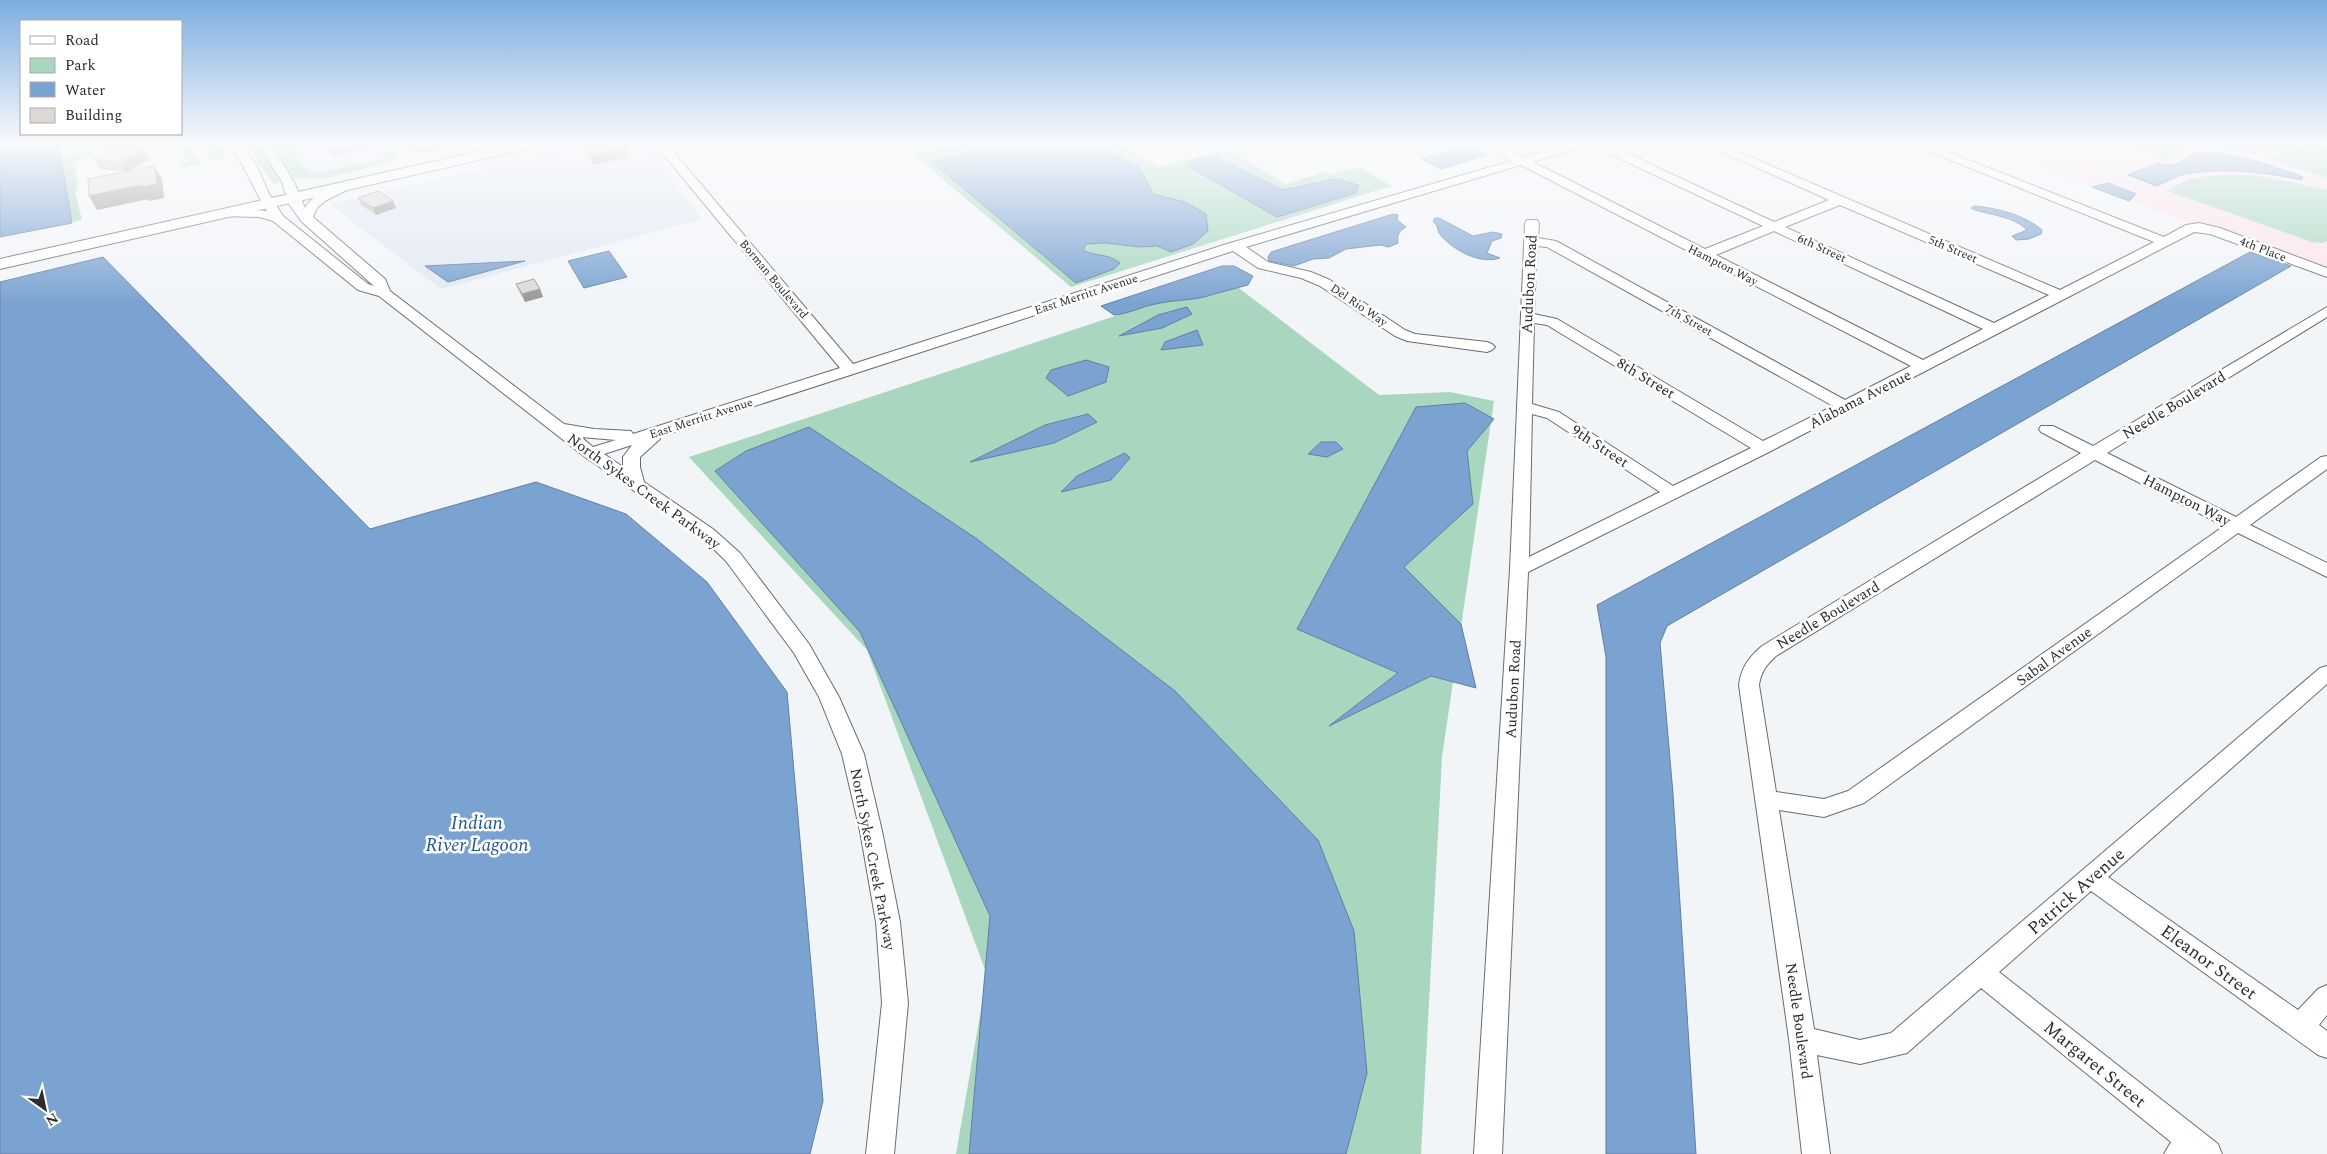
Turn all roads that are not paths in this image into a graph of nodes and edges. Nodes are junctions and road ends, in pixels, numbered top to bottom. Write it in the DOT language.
graph roads {
  1 [pos="276,197"];
  2 [pos="294,197"];
  3 [pos="323,197"];
  4 [pos="705,197"];
  5 [pos="1399,197"];
  6 [pos="1590,197"];
  7 [pos="1711,197"];
  8 [pos="1833,197"];
  9 [pos="2051,197"];
  10 [pos="266,199"];
  11 [pos="1840,200"];
  12 [pos="227,213"];
  13 [pos="278,218"];
  14 [pos="306,218"];
  15 [pos="1776,227"];
  16 [pos="2199,227"];
  17 [pos="1531,232"];
  18 [pos="2166,242"];
  19 [pos="1235,246"];
  20 [pos="0,253"];
  21 [pos="1703,255"];
  22 [pos="0,264"];
  23 [pos="2327,273"];
  24 [pos="384,293"];
  25 [pos="2060,295"];
  26 [pos="2327,311"];
  27 [pos="1526,317"];
  28 [pos="1994,329"];
  29 [pos="1487,347"];
  30 [pos="1924,366"];
  31 [pos="850,370"];
  32 [pos="1845,406"];
  33 [pos="1524,407"];
  34 [pos="558,427"];
  35 [pos="2047,429"];
  36 [pos="663,430"];
  37 [pos="1763,448"];
  38 [pos="591,453"];
  39 [pos="2095,453"];
  40 [pos="2327,461"];
  41 [pos="636,483"];
  42 [pos="1673,494"];
  43 [pos="2236,525"];
  44 [pos="1519,569"];
  45 [pos="2327,571"];
  46 [pos="2327,673"];
  47 [pos="1766,800"];
  48 [pos="2091,878"];
  49 [pos="1982,973"];
  50 [pos="2327,997"];
  51 [pos="2300,1027"];
  52 [pos="1802,1039"];
  53 [pos="2327,1046"];
  54 [pos="2193,1149"];
  55 [pos="880,1154"];
  56 [pos="1488,1154"];
  57 [pos="1816,1154"];
  1 -- 10 [label="main road"];
  2 -- 14 [label="street"];
  3 -- 14 [label="street"];
  4 -- 31 [label="street, Borman Boulevard"];
  5 -- 19 [label="street, East Merritt Avenue"];
  6 -- 21 [label="street, Hampton Way"];
  7 -- 15 [label="street, 6th Street"];
  8 -- 11 [label="street, 5th Street"];
  9 -- 18 [label="street"];
  10 -- 12 [label="main road"];
  10 -- 13 [label="street, North Sykes Creek Parkway"];
  10 -- 20 [label="main road"];
  11 -- 15 [label="street"];
  11 -- 25 [label="street, 5th Street"];
  12 -- 13 [label="street"];
  12 -- 22 [label="main road"];
  13 -- 24 [label="street, North Sykes Creek Parkway"];
  14 -- 24 [label="street"];
  15 -- 21 [label="street"];
  15 -- 28 [label="street, 6th Street"];
  16 -- 18 [label="street, Alabama Avenue"];
  16 -- 23 [label="street, 4th Place"];
  17 -- 27 [label="street, Audubon Road"];
  17 -- 32 [label="street, 7th Street"];
  18 -- 25 [label="street, Alabama Avenue"];
  19 -- 29 [label="street, Del Rio Way"];
  19 -- 31 [label="street, East Merritt Avenue"];
  21 -- 30 [label="street, Hampton Way"];
  24 -- 34 [label="street, North Sykes Creek Parkway"];
  25 -- 28 [label="street, Alabama Avenue"];
  26 -- 39 [label="street, Needle Boulevard"];
  27 -- 33 [label="street, Audubon Road"];
  27 -- 37 [label="street, 8th Street"];
  28 -- 30 [label="street, Alabama Avenue"];
  30 -- 32 [label="street, Alabama Avenue"];
  31 -- 36 [label="street, East Merritt Avenue"];
  32 -- 37 [label="street, Alabama Avenue"];
  33 -- 42 [label="street, 9th Street"];
  33 -- 44 [label="street, Audubon Road"];
  34 -- 36 [label="street"];
  34 -- 38 [label="street, North Sykes Creek Parkway"];
  35 -- 39 [label="street, Hampton Way"];
  36 -- 38 [label="street, East Merritt Avenue"];
  36 -- 41 [label="street"];
  37 -- 42 [label="street, Alabama Avenue"];
  38 -- 41 [label="street, North Sykes Creek Parkway"];
  39 -- 43 [label="street, Hampton Way"];
  39 -- 47 [label="street, Needle Boulevard"];
  40 -- 43 [label="street, Sabal Avenue"];
  41 -- 55 [label="street, North Sykes Creek Parkway"];
  42 -- 44 [label="street, Alabama Avenue"];
  43 -- 45 [label="street, Hampton Way"];
  43 -- 47 [label="street, Sabal Avenue"];
  44 -- 56 [label="street, Audubon Road"];
  46 -- 48 [label="street, Patrick Avenue"];
  47 -- 52 [label="street, Needle Boulevard"];
  48 -- 49 [label="street, Patrick Avenue"];
  48 -- 51 [label="street, Eleanor Street"];
  49 -- 52 [label="street, Patrick Avenue"];
  49 -- 54 [label="street, Margaret Street"];
  50 -- 51 [label="street"];
  51 -- 53 [label="street, Eleanor Street"];
  52 -- 57 [label="street, Needle Boulevard"];
}
